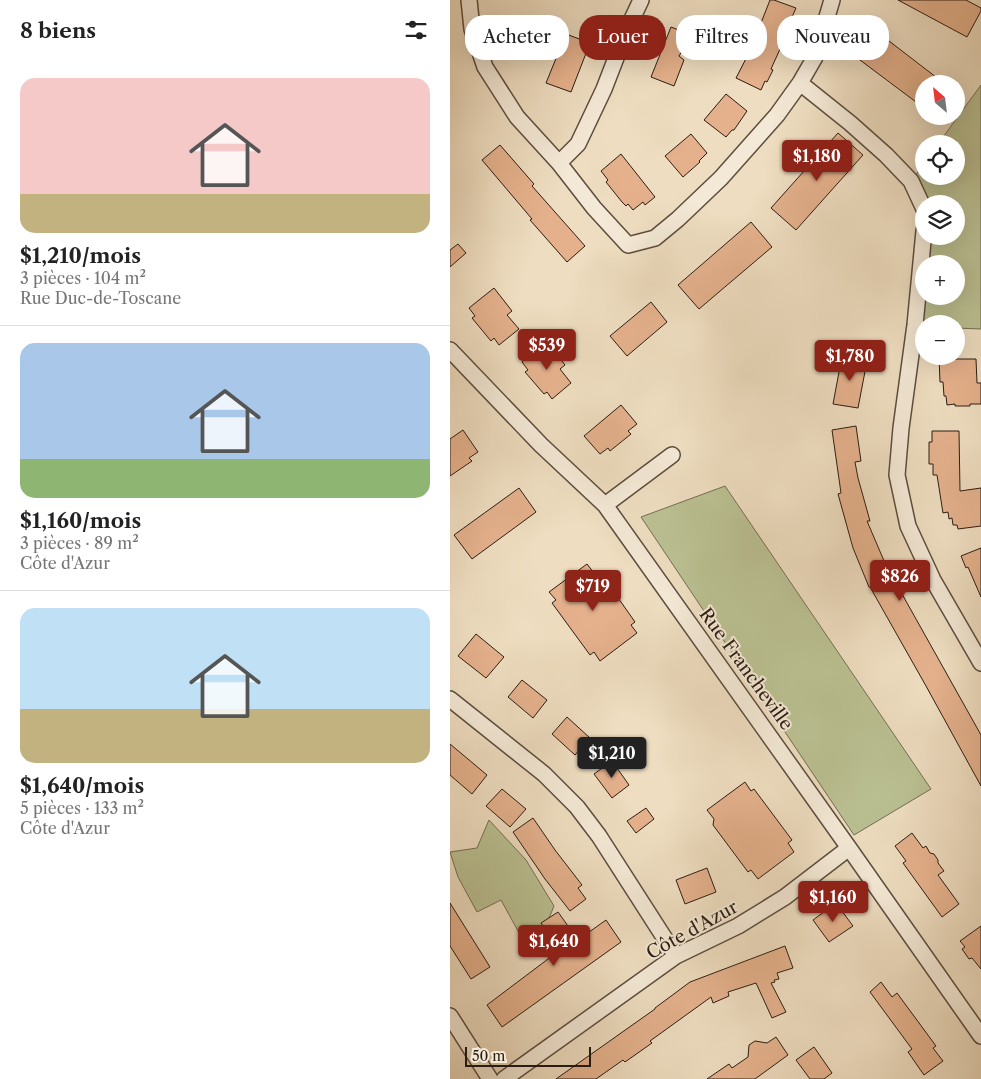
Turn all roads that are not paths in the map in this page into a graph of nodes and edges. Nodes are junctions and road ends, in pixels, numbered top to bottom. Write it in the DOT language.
graph roads {
  1 [pos="469,0"];
  2 [pos="641,0"];
  3 [pos="832,0"];
  4 [pos="800,83"];
  5 [pos="560,163"];
  6 [pos="917,195"];
  7 [pos="923,245"];
  8 [pos="450,350"];
  9 [pos="672,454"];
  10 [pos="605,505"];
  11 [pos="981,663"];
  12 [pos="450,699"];
  13 [pos="849,848"];
  14 [pos="676,956"];
  15 [pos="450,1016"];
  16 [pos="981,1036"];
  17 [pos="490,1079"];
  18 [pos="504,1079"];
  1 -- 5 [label="street"];
  2 -- 5 [label="street"];
  3 -- 4 [label="street"];
  4 -- 5 [label="street"];
  4 -- 6 [label="street"];
  7 -- 11 [label="street"];
  8 -- 10 [label="street, Rue Francheville"];
  9 -- 10 [label="street"];
  10 -- 13 [label="street, Rue Francheville"];
  12 -- 14 [label="street"];
  13 -- 14 [label="street, Côte d'Azur"];
  13 -- 16 [label="street, Rue Francheville"];
  14 -- 18 [label="street, Côte d'Azur"];
  15 -- 17 [label="street"];
}
